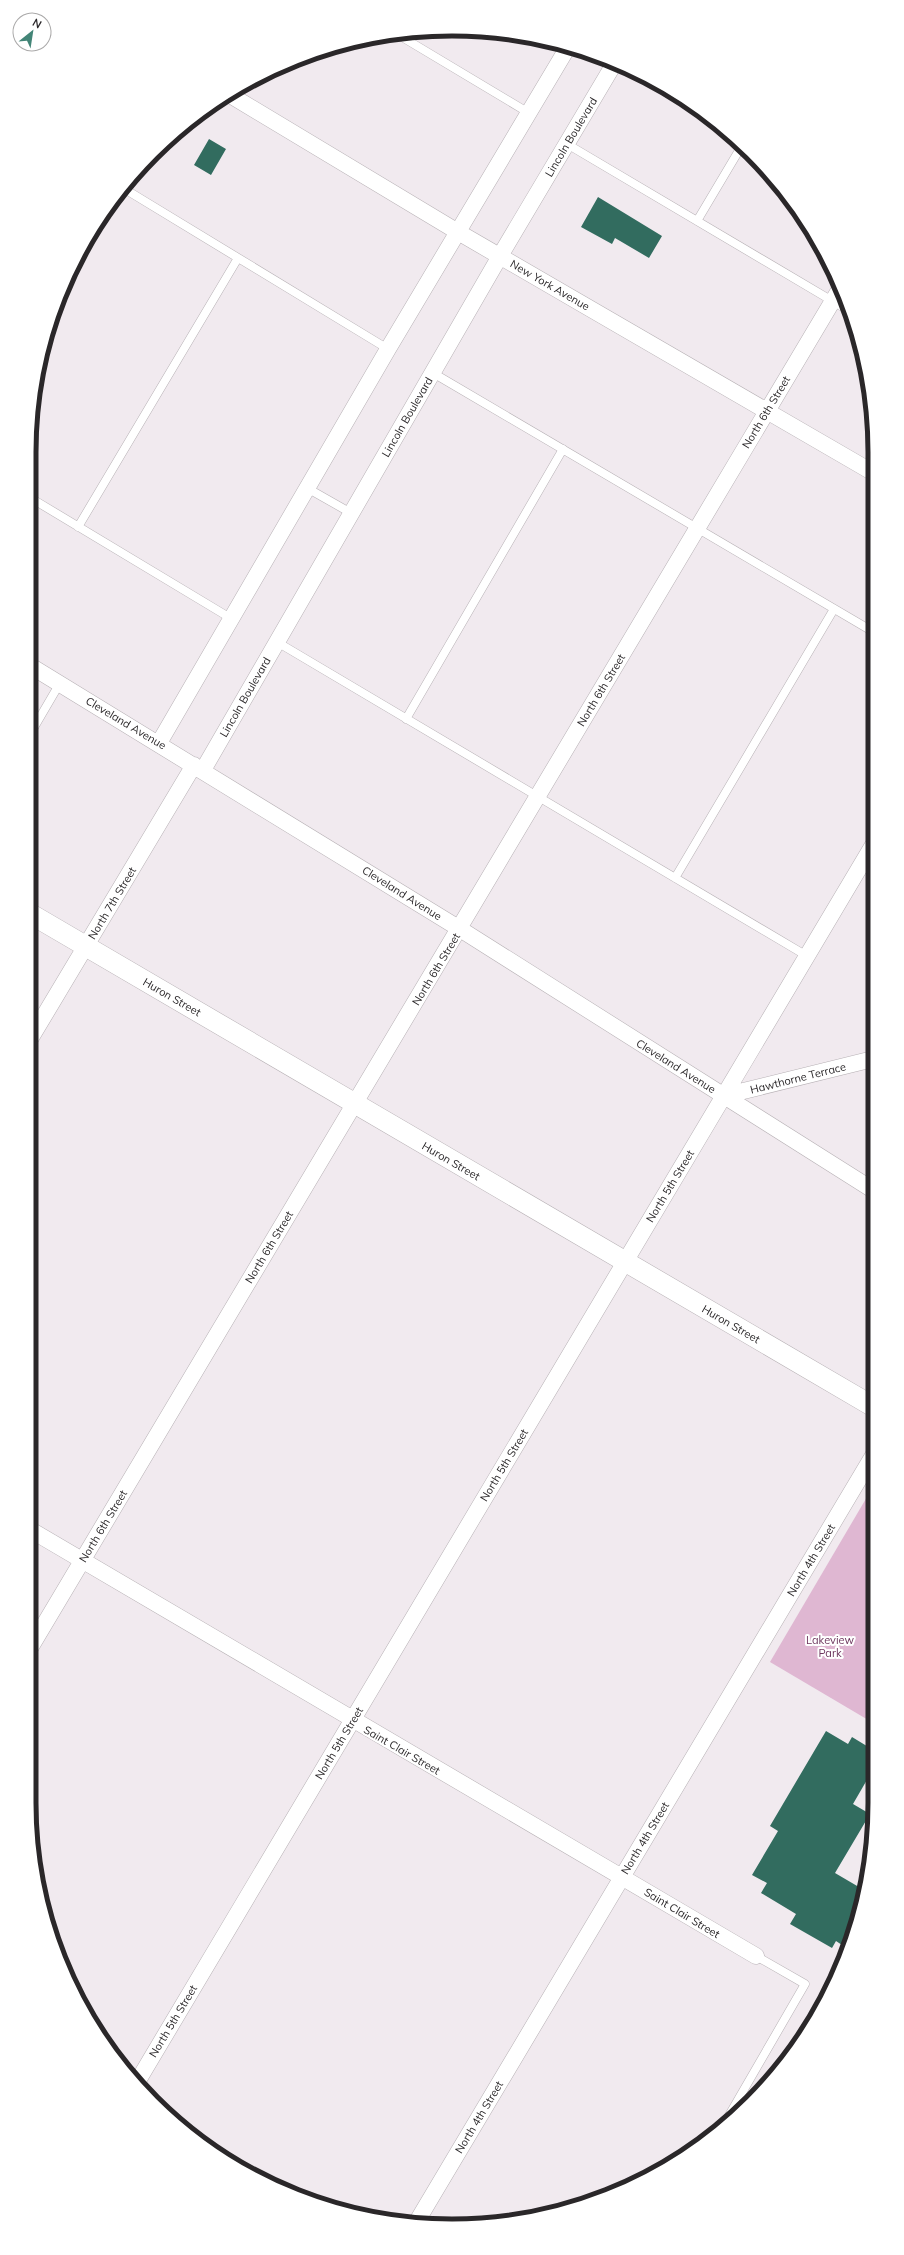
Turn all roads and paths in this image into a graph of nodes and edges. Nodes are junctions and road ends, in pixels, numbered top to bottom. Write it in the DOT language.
graph roads {
  1 [pos="406,39"];
  2 [pos="565,52"];
  3 [pos="612,68"];
  4 [pos="235,97"];
  5 [pos="529,113"];
  6 [pos="567,144"];
  7 [pos="739,151"];
  8 [pos="128,191"];
  9 [pos="697,221"];
  10 [pos="458,232"];
  11 [pos="500,256"];
  12 [pos="238,258"];
  13 [pos="836,294"];
  14 [pos="832,301"];
  15 [pos="841,306"];
  16 [pos="388,349"];
  17 [pos="433,373"];
  18 [pos="766,410"];
  19 [pos="563,449"];
  20 [pos="868,470"];
  21 [pos="307,488"];
  22 [pos="36,501"];
  23 [pos="352,513"];
  24 [pos="78,527"];
  25 [pos="697,527"];
  26 [pos="834,609"];
  27 [pos="232,619"];
  28 [pos="868,629"];
  29 [pos="277,642"];
  30 [pos="36,669"];
  31 [pos="60,683"];
  32 [pos="406,719"];
  33 [pos="36,724"];
  34 [pos="159,743"];
  35 [pos="198,767"];
  36 [pos="538,796"];
  37 [pos="868,852"];
  38 [pos="675,878"];
  39 [pos="36,917"];
  40 [pos="460,929"];
  41 [pos="85,947"];
  42 [pos="807,956"];
  43 [pos="36,1029"];
  44 [pos="868,1060"];
  45 [pos="723,1096"];
  46 [pos="355,1105"];
  47 [pos="868,1187"];
  48 [pos="625,1262"];
  49 [pos="868,1404"];
  50 [pos="868,1464"];
  51 [pos="36,1533"];
  52 [pos="83,1560"];
  53 [pos="36,1638"];
  54 [pos="352,1721"];
  55 [pos="622,1877"];
  56 [pos="756,1956"];
  57 [pos="140,2078"];
  58 [pos="732,2110"];
  59 [pos="419,2217"];
  1 -- 5 [label="lane"];
  2 -- 5 [label="street"];
  3 -- 6 [label="street, Lincoln Boulevard"];
  4 -- 10 [label="street, New York Avenue"];
  5 -- 10 [label="street"];
  6 -- 9 [label="lane"];
  6 -- 11 [label="street, Lincoln Boulevard"];
  7 -- 9 [label="lane"];
  8 -- 12 [label="lane"];
  9 -- 14 [label="lane"];
  10 -- 11 [label="street, New York Avenue"];
  10 -- 16 [label="street"];
  11 -- 17 [label="street, Lincoln Boulevard"];
  11 -- 18 [label="street, New York Avenue"];
  12 -- 16 [label="lane"];
  12 -- 24 [label="lane"];
  13 -- 14 [label="street, North 6th Street"];
  14 -- 15 [label="lane"];
  14 -- 18 [label="street, North 6th Street"];
  16 -- 21 [label="street"];
  17 -- 19 [label="lane"];
  17 -- 23 [label="street, Lincoln Boulevard"];
  18 -- 20 [label="street, New York Avenue"];
  18 -- 25 [label="street, North 6th Street"];
  19 -- 25 [label="lane"];
  19 -- 32 [label="lane"];
  21 -- 23 [label="lane"];
  21 -- 27 [label="street"];
  22 -- 24 [label="lane"];
  23 -- 29 [label="street, Lincoln Boulevard"];
  24 -- 27 [label="lane"];
  25 -- 26 [label="lane"];
  25 -- 36 [label="street, North 6th Street"];
  26 -- 28 [label="lane"];
  26 -- 38 [label="lane"];
  27 -- 34 [label="street"];
  29 -- 32 [label="lane"];
  29 -- 35 [label="street, Lincoln Boulevard"];
  30 -- 31 [label="street, Cleveland Avenue"];
  31 -- 33 [label="lane"];
  31 -- 34 [label="street, Cleveland Avenue"];
  32 -- 36 [label="lane"];
  34 -- 35 [label="street, Cleveland Avenue"];
  35 -- 40 [label="street, Cleveland Avenue"];
  35 -- 41 [label="street, North 7th Street"];
  36 -- 38 [label="lane"];
  36 -- 40 [label="street, North 6th Street"];
  37 -- 42 [label="street, North 5th Street"];
  38 -- 42 [label="lane"];
  39 -- 41 [label="street, Huron Street"];
  40 -- 45 [label="street, Cleveland Avenue"];
  40 -- 46 [label="street, North 6th Street"];
  41 -- 43 [label="street, North 7th Street"];
  41 -- 46 [label="street, Huron Street"];
  42 -- 45 [label="street, North 5th Street"];
  44 -- 45 [label="street, Hawthorne Terrace"];
  45 -- 47 [label="street, Cleveland Avenue"];
  45 -- 48 [label="street, North 5th Street"];
  46 -- 48 [label="street, Huron Street"];
  46 -- 52 [label="street, North 6th Street"];
  48 -- 49 [label="street, Huron Street"];
  48 -- 54 [label="street, North 5th Street"];
  50 -- 55 [label="street, North 4th Street"];
  51 -- 52 [label="street, Saint Clair Street"];
  52 -- 53 [label="street, North 6th Street"];
  52 -- 54 [label="street, Saint Clair Street"];
  54 -- 55 [label="street, Saint Clair Street"];
  54 -- 57 [label="street, North 5th Street"];
  55 -- 56 [label="street, Saint Clair Street"];
  55 -- 59 [label="street, North 4th Street"];
  56 -- 58 [label="lane"];
}
